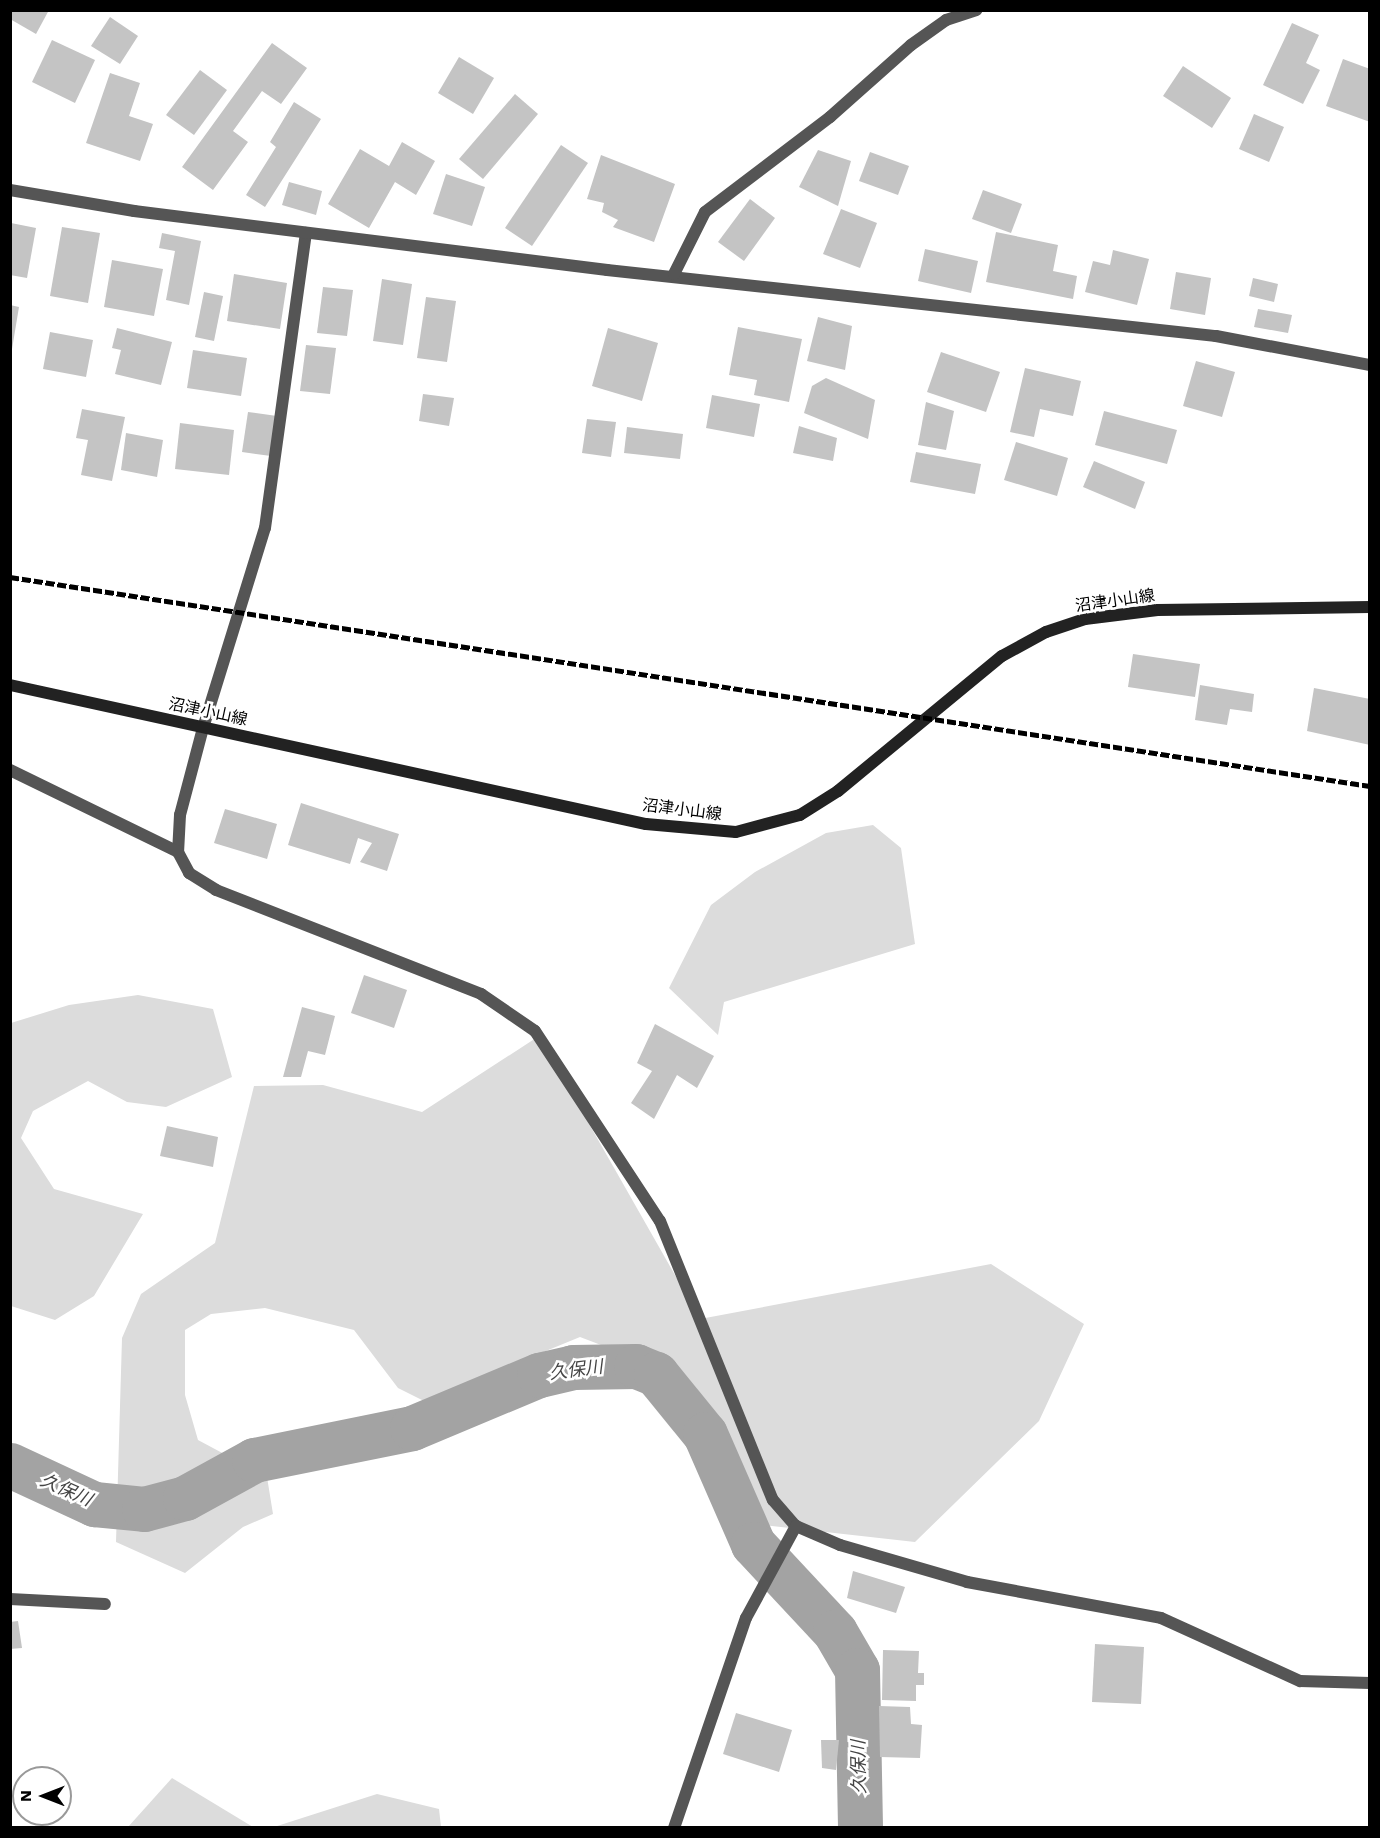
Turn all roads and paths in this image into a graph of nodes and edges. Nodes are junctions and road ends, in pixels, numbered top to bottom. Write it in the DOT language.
graph roads {
  1 [pos="976,10"];
  2 [pos="10,190"];
  3 [pos="306,233"];
  4 [pos="675,274"];
  5 [pos="1370,365"];
  6 [pos="1370,607"];
  7 [pos="10,685"];
  8 [pos="203,728"];
  9 [pos="10,770"];
  10 [pos="178,852"];
  11 [pos="795,1529"];
  12 [pos="10,1599"];
  13 [pos="105,1604"];
  14 [pos="1370,1683"];
  15 [pos="674,1827"];
  1 -- 4 [label="street"];
  2 -- 3 [label="street"];
  3 -- 4 [label="street"];
  3 -- 8 [label="street"];
  4 -- 5 [label="street"];
  6 -- 8 [label="main road, 沼津小山線"];
  7 -- 8 [label="main road, 沼津小山線"];
  8 -- 10 [label="street"];
  9 -- 10 [label="street"];
  10 -- 11 [label="street"];
  11 -- 14 [label="street"];
  11 -- 15 [label="street"];
  12 -- 13 [label="street"];
}
